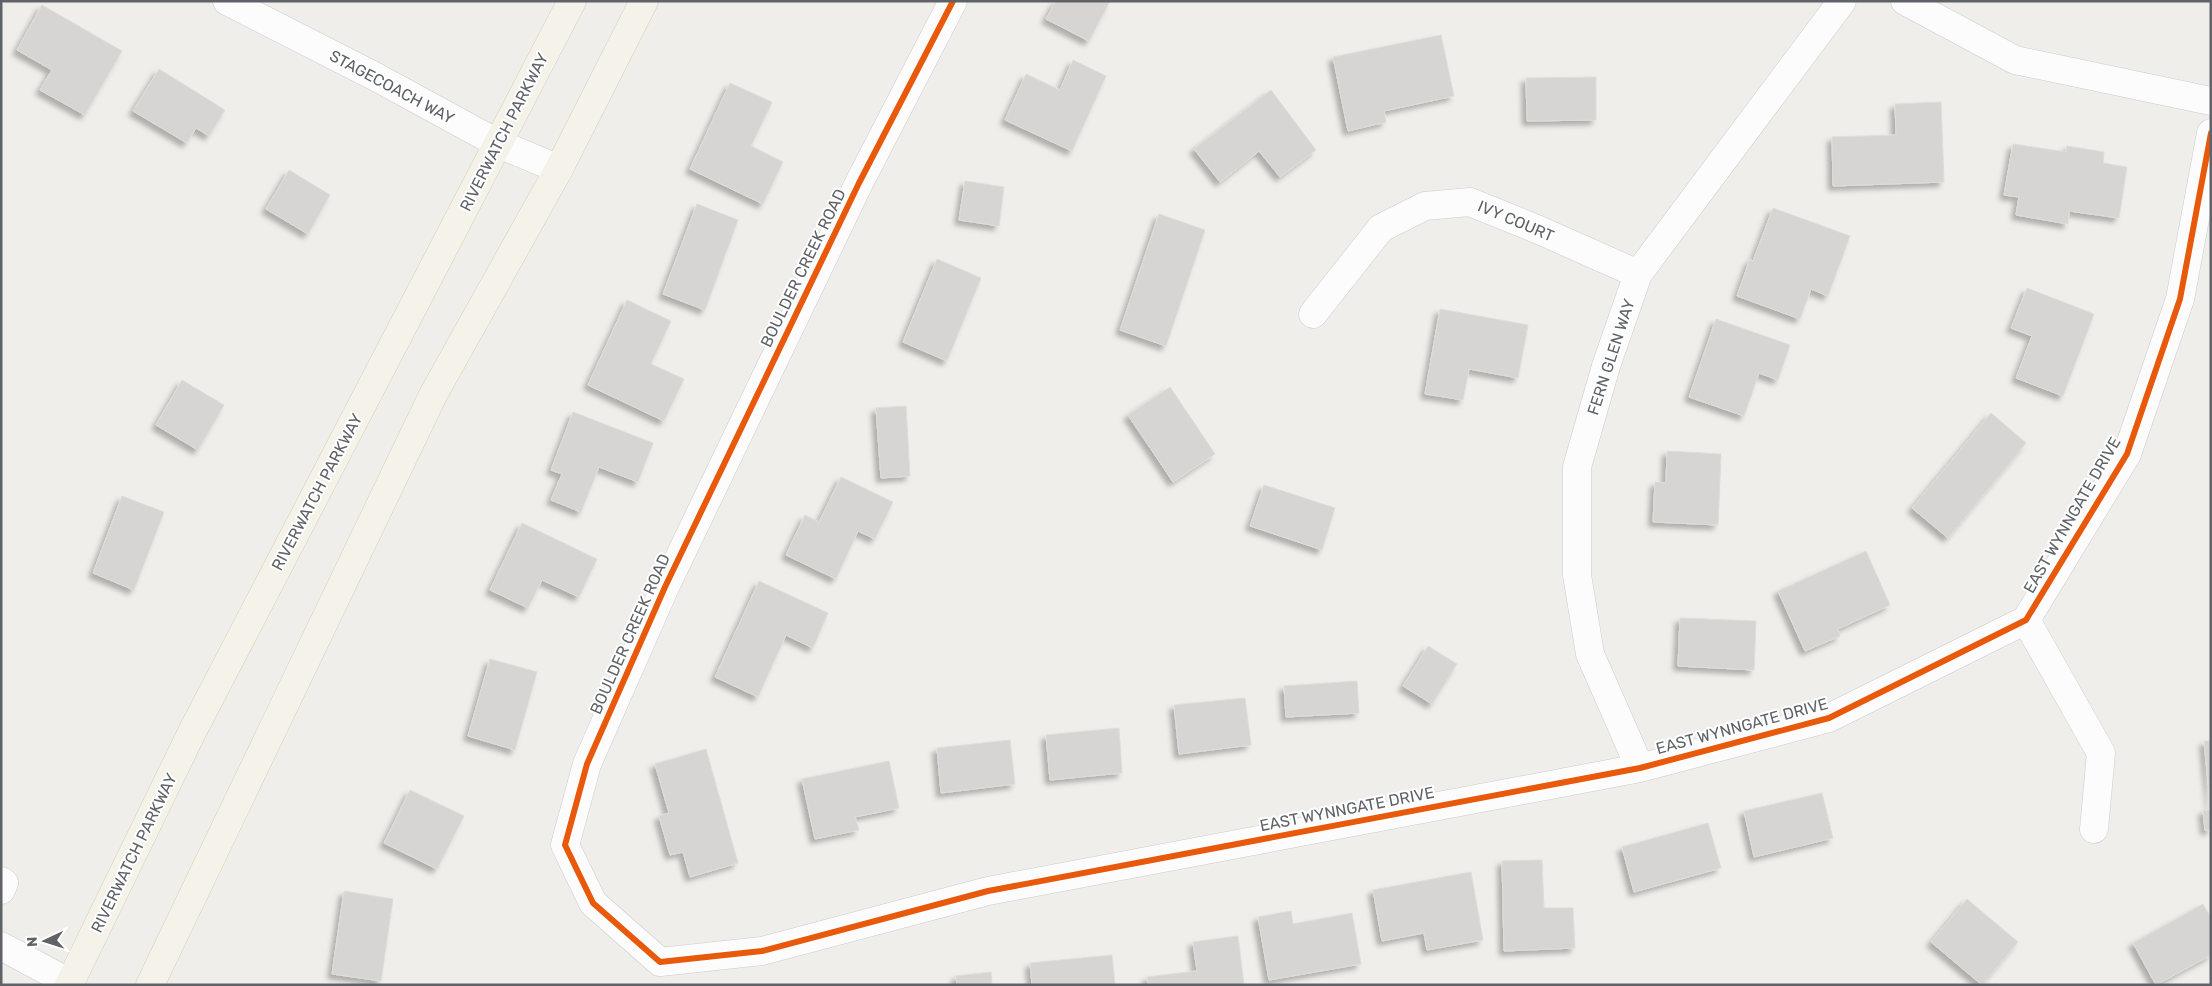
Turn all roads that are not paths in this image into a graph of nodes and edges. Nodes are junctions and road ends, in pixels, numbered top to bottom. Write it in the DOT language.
graph roads {
  1 [pos="226,1"];
  2 [pos="572,1"];
  3 [pos="644,1"];
  4 [pos="953,1"];
  5 [pos="1842,1"];
  6 [pos="1905,1"];
  7 [pos="2211,101"];
  8 [pos="2211,133"];
  9 [pos="499,144"];
  10 [pos="558,169"];
  11 [pos="1638,274"];
  12 [pos="1313,314"];
  13 [pos="2026,620"];
  14 [pos="1640,768"];
  15 [pos="2094,829"];
  16 [pos="1,881"];
  17 [pos="1,890"];
  18 [pos="988,891"];
  19 [pos="1,946"];
  20 [pos="69,984"];
  21 [pos="150,985"];
  1 -- 9 [label="street, STAGECOACH WAY"];
  2 -- 9 [label="main road, RIVERWATCH PARKWAY"];
  3 -- 10 [label="main road"];
  4 -- 18 [label="street, BOULDER CREEK ROAD"];
  5 -- 11 [label="street, FERN GLEN WAY"];
  6 -- 7 [label="street"];
  8 -- 13 [label="street, EAST WYNNGATE DRIVE"];
  9 -- 10 [label="street, STAGECOACH WAY"];
  9 -- 20 [label="main road, RIVERWATCH PARKWAY"];
  10 -- 21 [label="main road"];
  11 -- 12 [label="street, IVY COURT"];
  11 -- 14 [label="street, FERN GLEN WAY"];
  13 -- 14 [label="street, EAST WYNNGATE DRIVE"];
  13 -- 15 [label="street"];
  14 -- 18 [label="street, EAST WYNNGATE DRIVE"];
  16 -- 17 [label="street"];
  19 -- 20 [label="street"];
}
